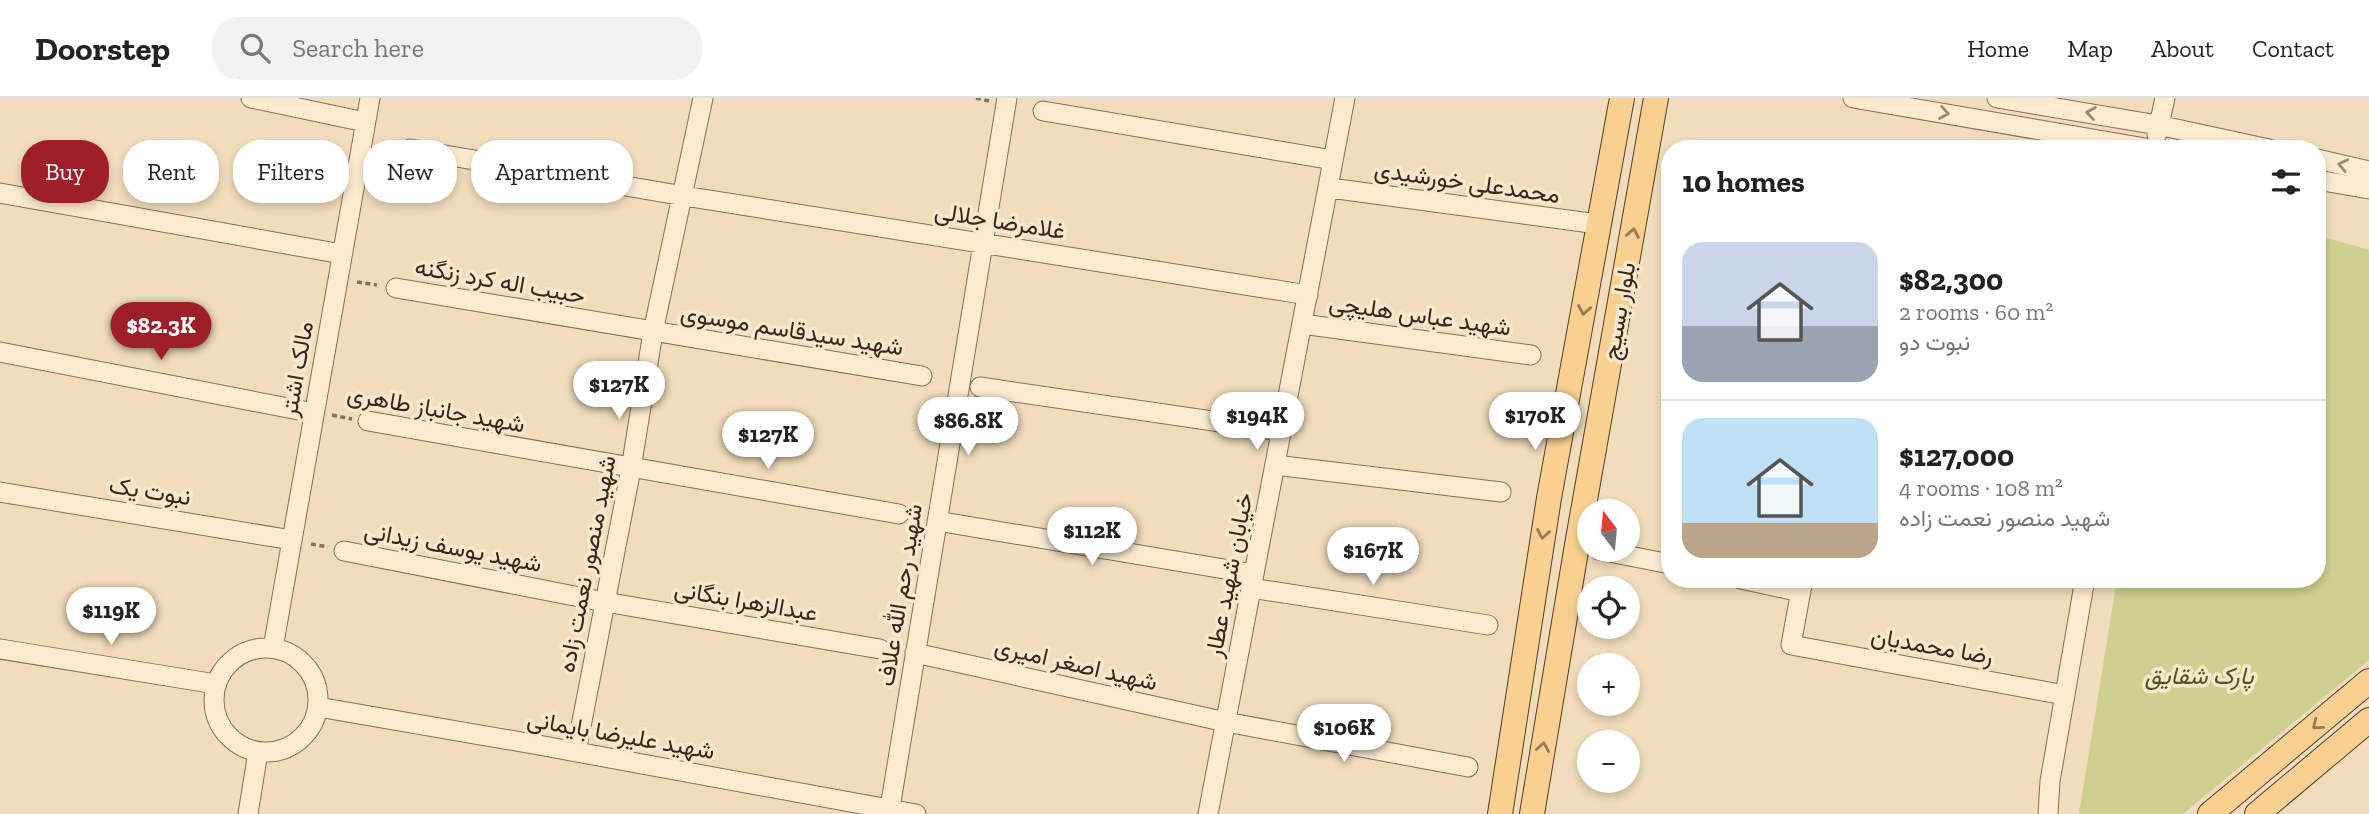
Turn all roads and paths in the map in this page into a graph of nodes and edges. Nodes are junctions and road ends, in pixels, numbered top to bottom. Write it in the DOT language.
graph roads {
  1 [pos="251,98"];
  2 [pos="370,98"];
  3 [pos="703,98"];
  4 [pos="1007,98"];
  5 [pos="1345,98"];
  6 [pos="1622,98"];
  7 [pos="1656,98"];
  8 [pos="1853,98"];
  9 [pos="1997,98"];
  10 [pos="2165,98"];
  11 [pos="1043,111"];
  12 [pos="365,122"];
  13 [pos="2158,125"];
  14 [pos="2100,140"];
  15 [pos="2155,140"];
  16 [pos="2227,140"];
  17 [pos="457,157"];
  18 [pos="1334,160"];
  19 [pos="2326,161"];
  20 [pos="2369,171"];
  21 [pos="2326,182"];
  22 [pos="1330,188"];
  23 [pos="2369,189"];
  24 [pos="0,193"];
  25 [pos="684,196"];
  26 [pos="1598,224"];
  27 [pos="982,243"];
  28 [pos="342,254"];
  29 [pos="338,280"];
  30 [pos="396,288"];
  31 [pos="1308,295"];
  32 [pos="1302,324"];
  33 [pos="653,332"];
  34 [pos="0,352"];
  35 [pos="1531,355"];
  36 [pos="922,376"];
  37 [pos="980,387"];
  38 [pos="314,413"];
  39 [pos="368,421"];
  40 [pos="1281,431"];
  41 [pos="1557,455"];
  42 [pos="1593,462"];
  43 [pos="1275,465"];
  44 [pos="631,468"];
  45 [pos="0,492"];
  46 [pos="1501,492"];
  47 [pos="1591,499"];
  48 [pos="899,514"];
  49 [pos="937,521"];
  50 [pos="292,540"];
  51 [pos="344,551"];
  52 [pos="1640,558"];
  53 [pos="1585,562"];
  54 [pos="1661,562"];
  55 [pos="1253,581"];
  56 [pos="1802,588"];
  57 [pos="2083,588"];
  58 [pos="605,602"];
  59 [pos="1488,625"];
  60 [pos="273,648"];
  61 [pos="0,649"];
  62 [pos="880,649"];
  63 [pos="915,653"];
  64 [pos="2369,681"];
  65 [pos="216,684"];
  66 [pos="2065,695"];
  67 [pos="318,707"];
  68 [pos="2369,720"];
  69 [pos="1226,722"];
  70 [pos="258,752"];
  71 [pos="576,752"];
  72 [pos="1468,766"];
  73 [pos="890,812"];
  74 [pos="248,814"];
  75 [pos="916,814"];
  76 [pos="1208,814"];
  77 [pos="1500,814"];
  78 [pos="1532,814"];
  79 [pos="2049,814"];
  80 [pos="2210,814"];
  81 [pos="2258,814"];
  1 -- 12 [label="street"];
  2 -- 12 [label="street, مالک اشتر"];
  3 -- 25 [label="street, شهید منصور نعمت زاده"];
  4 -- 27 [label="street, شهید رحم الله علاف"];
  5 -- 18 [label="street, خیابان شهید عطار"];
  6 -- 26 [label="main road, بلوار بسیج"];
  42 -- 7 [label="main road, بلوار بسیج, one-way"];
  8 -- 14 [label="street, one-way"];
  13 -- 9 [label="street, one-way"];
  10 -- 13 [label="street"];
  11 -- 18 [label="street"];
  12 -- 28 [label="street, مالک اشتر"];
  13 -- 15 [label="street"];
  13 -- 16 [label="street"];
  17 -- 25 [label="street, غلامرضا جلالی"];
  18 -- 22 [label="street, خیابان شهید عطار"];
  20 -- 19 [label="street, one-way"];
  21 -- 23 [label="street"];
  22 -- 26 [label="street, محمدعلی خورشیدی"];
  22 -- 31 [label="street, خیابان شهید عطار"];
  24 -- 28 [label="street"];
  25 -- 27 [label="street, غلامرضا جلالی"];
  25 -- 33 [label="street, شهید منصور نعمت زاده"];
  26 -- 41 [label="main road, بلوار بسیج, one-way"];
  27 -- 31 [label="street, غلامرضا جلالی"];
  27 -- 49 [label="street, شهید رحم الله علاف"];
  28 -- 29 [label="street, مالک اشتر"];
  29 -- 30 [label="path, حبیب اله کرد زنگنه"];
  29 -- 38 [label="street, مالک اشتر"];
  30 -- 33 [label="street, حبیب اله کرد زنگنه"];
  31 -- 32 [label="street, خیابان شهید عطار"];
  32 -- 35 [label="street, شهید عباس هلیچی"];
  32 -- 40 [label="street, خیابان شهید عطار"];
  33 -- 36 [label="street, شهید سیدقاسم موسوی"];
  33 -- 44 [label="street, شهید منصور نعمت زاده"];
  34 -- 38 [label="street"];
  37 -- 40 [label="street"];
  38 -- 39 [label="path, شهید جانباز طاهری"];
  38 -- 50 [label="street, مالک اشتر"];
  39 -- 44 [label="street, شهید جانباز طاهری"];
  40 -- 43 [label="street, خیابان شهید عطار"];
  41 -- 42 [label="main road"];
  41 -- 77 [label="main road, بلوار بسیج, one-way"];
  42 -- 47 [label="main road, بلوار بسیج"];
  43 -- 46 [label="street"];
  43 -- 55 [label="street, خیابان شهید عطار"];
  44 -- 48 [label="street, شهید جانباز طاهری"];
  44 -- 58 [label="street, شهید منصور نعمت زاده"];
  45 -- 50 [label="street, نبوت یک"];
  49 -- 55 [label="street"];
  49 -- 63 [label="street, شهید رحم الله علاف"];
  50 -- 51 [label="path, شهید یوسف زیدانی"];
  50 -- 60 [label="street, مالک اشتر"];
  51 -- 58 [label="street, شهید یوسف زیدانی"];
  52 -- 54 [label="street"];
  78 -- 53 [label="main road, بلوار بسیج, one-way"];
  55 -- 59 [label="street"];
  55 -- 69 [label="street, خیابان شهید عطار"];
  56 -- 66 [label="street, رضا محمدیان"];
  57 -- 66 [label="street"];
  58 -- 62 [label="street, عبدالزهرا بنگانی"];
  58 -- 71 [label="street, شهید منصور نعمت زاده"];
  60 -- 65 [label="street"];
  60 -- 67 [label="street"];
  61 -- 65 [label="street"];
  63 -- 69 [label="street, شهید اصغر امیری"];
  63 -- 73 [label="street, شهید رحم الله علاف"];
  64 -- 80 [label="main road, one-way"];
  65 -- 70 [label="street"];
  66 -- 79 [label="street"];
  67 -- 70 [label="street"];
  67 -- 71 [label="street, شهید علیرضا بایمانی"];
  68 -- 81 [label="main road"];
  69 -- 72 [label="street, شهید اصغر امیری"];
  69 -- 76 [label="street, خیابان شهید عطار"];
  70 -- 74 [label="street"];
  71 -- 73 [label="street, شهید علیرضا بایمانی"];
  73 -- 75 [label="street, شهید علیرضا بایمانی"];
}
